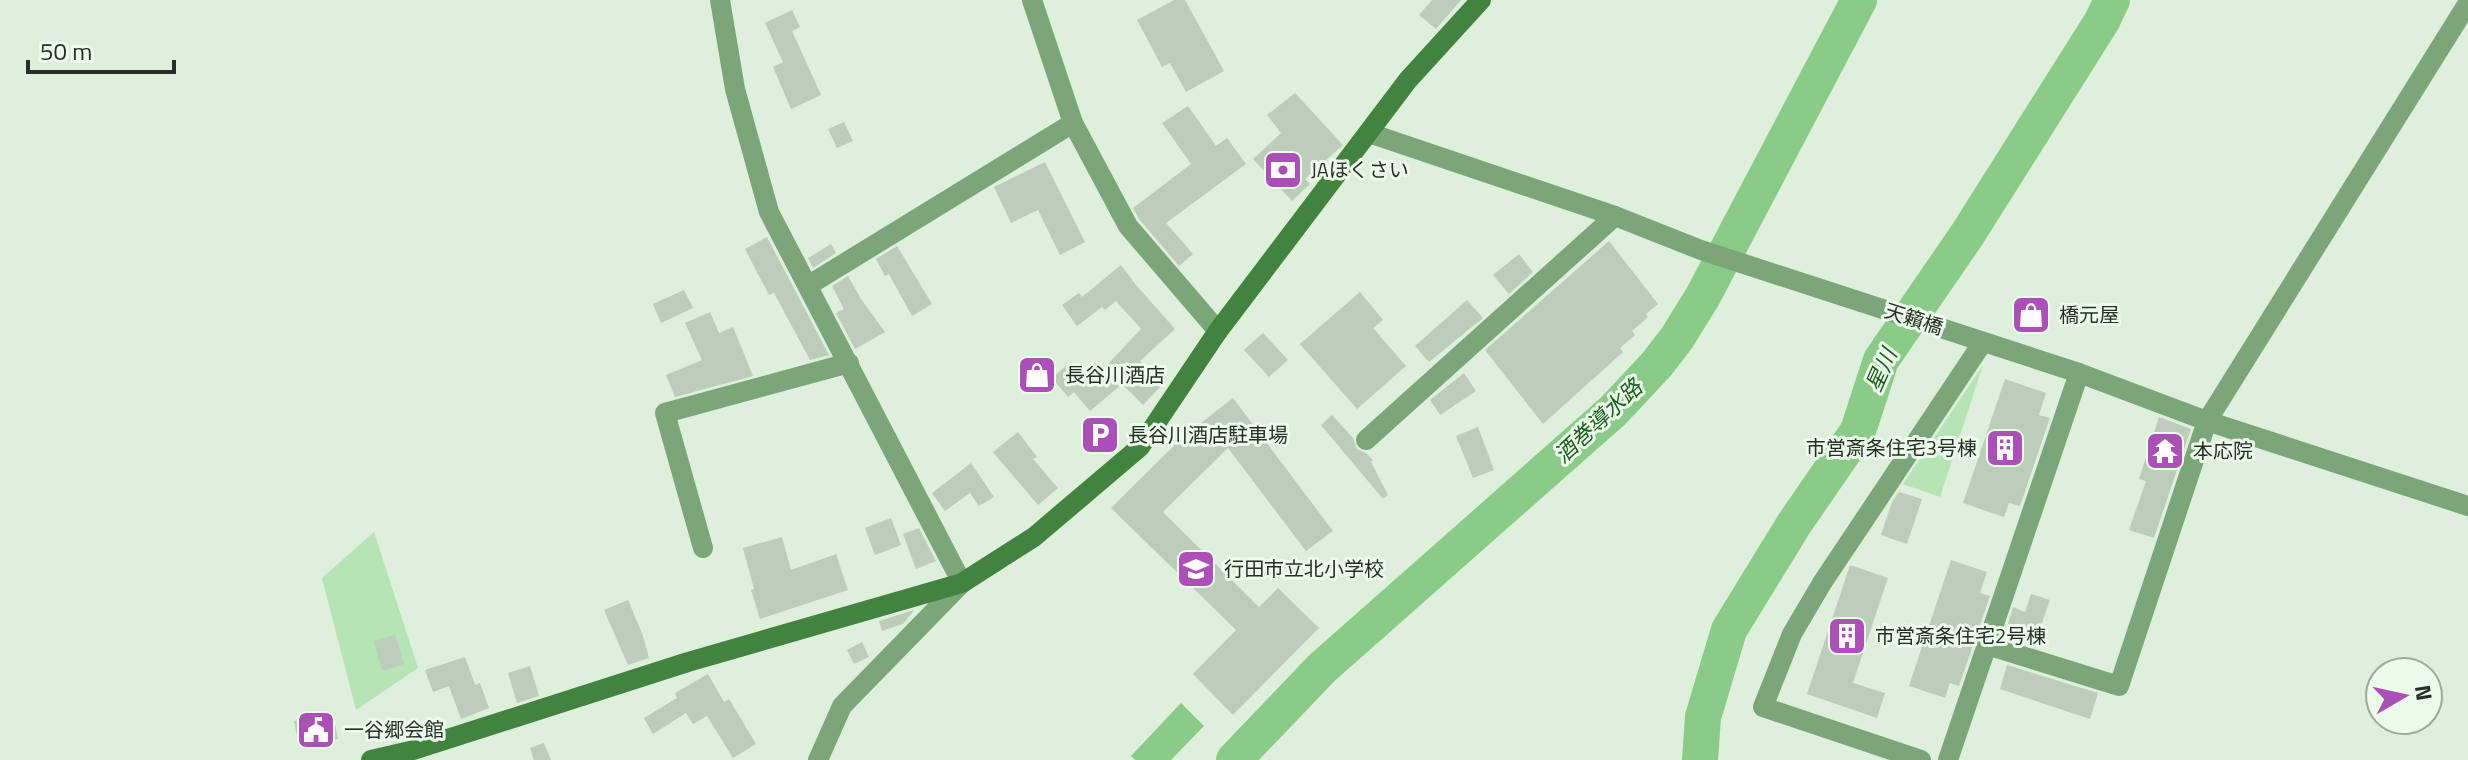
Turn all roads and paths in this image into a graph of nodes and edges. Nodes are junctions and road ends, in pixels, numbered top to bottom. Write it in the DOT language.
graph roads {
  1 [pos="720,0"];
  2 [pos="1032,0"];
  3 [pos="1481,0"];
  4 [pos="2468,3"];
  5 [pos="1073,123"];
  6 [pos="1369,133"];
  7 [pos="1615,216"];
  8 [pos="809,285"];
  9 [pos="1218,331"];
  10 [pos="1980,341"];
  11 [pos="849,363"];
  12 [pos="2079,373"];
  13 [pos="2207,421"];
  14 [pos="1366,440"];
  15 [pos="2468,506"];
  16 [pos="703,548"];
  17 [pos="962,583"];
  18 [pos="1987,645"];
  19 [pos="412,755"];
  20 [pos="371,760"];
  21 [pos="818,760"];
  22 [pos="1921,760"];
  23 [pos="1948,760"];
  1 -- 8 [label="street"];
  2 -- 5 [label="street"];
  3 -- 6 [label="street"];
  4 -- 13 [label="street"];
  5 -- 8 [label="street"];
  5 -- 9 [label="street"];
  6 -- 7 [label="street, 天籟橋"];
  6 -- 9 [label="street"];
  7 -- 10 [label="street, 天籟橋"];
  7 -- 14 [label="street"];
  8 -- 11 [label="street"];
  9 -- 17 [label="street"];
  10 -- 12 [label="street, 天籟橋"];
  10 -- 22 [label="street"];
  11 -- 16 [label="street"];
  11 -- 17 [label="street"];
  12 -- 13 [label="street, 天籟橋"];
  12 -- 18 [label="street"];
  13 -- 15 [label="street, 天籟橋"];
  13 -- 18 [label="street"];
  17 -- 19 [label="street"];
  17 -- 21 [label="street"];
  18 -- 23 [label="street"];
  19 -- 20 [label="street"];
}
